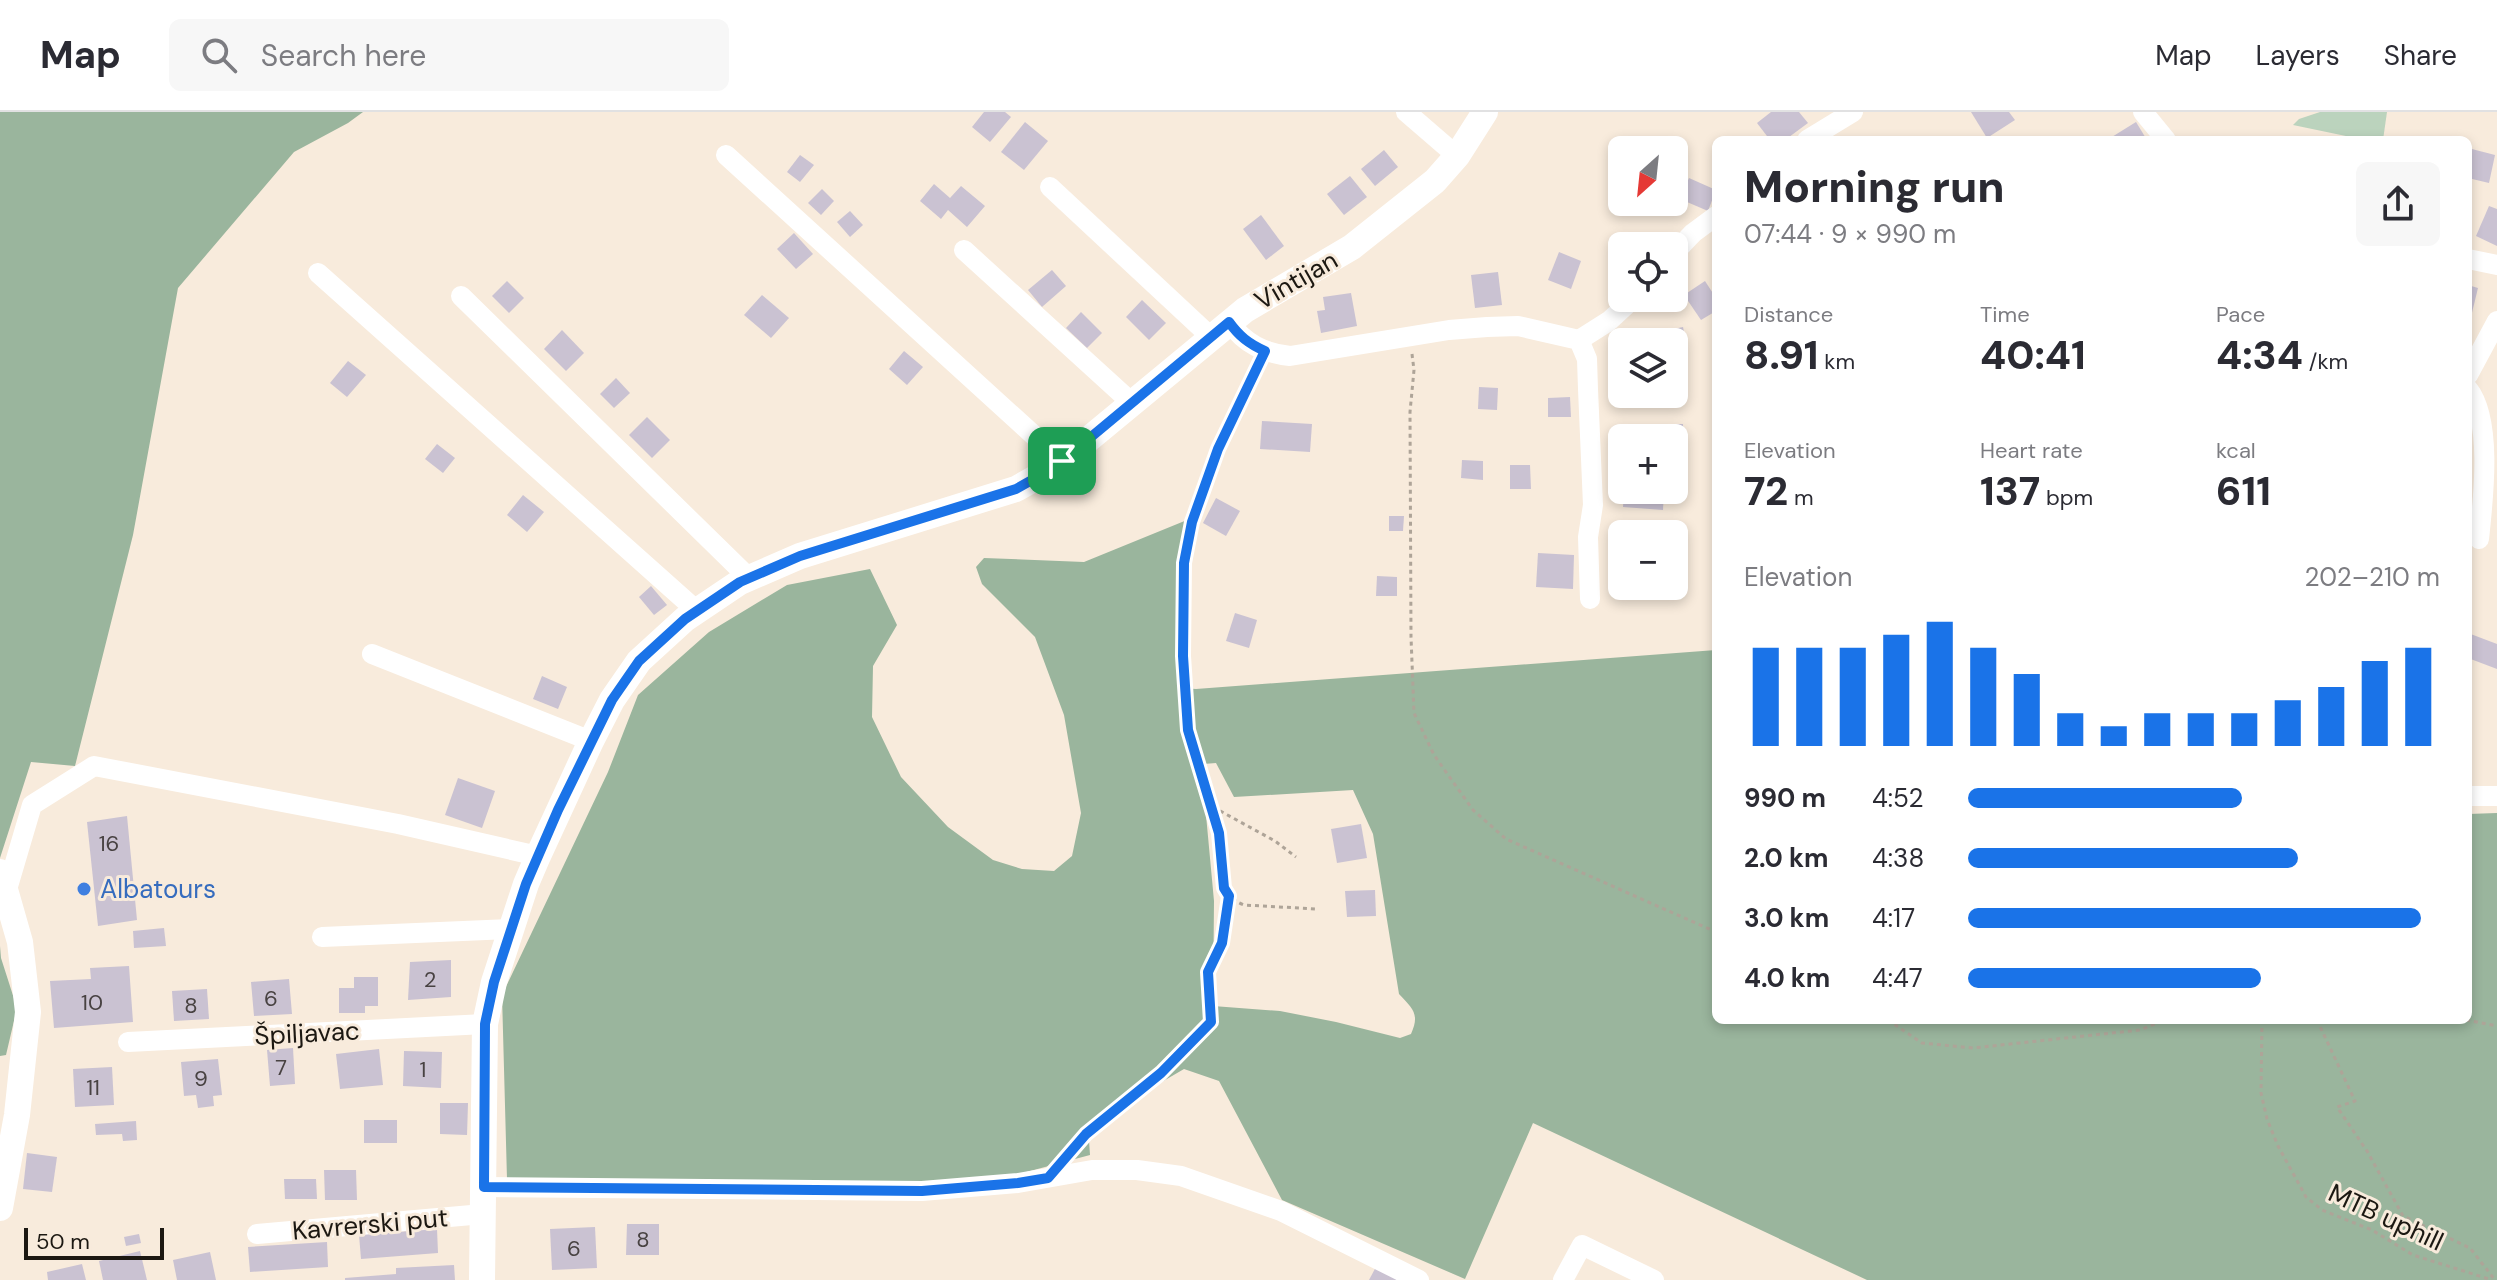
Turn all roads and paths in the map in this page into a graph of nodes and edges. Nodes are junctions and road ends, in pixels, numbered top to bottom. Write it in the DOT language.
graph roads {
  1 [pos="1406,112"];
  2 [pos="1485,112"];
  3 [pos="1853,112"];
  4 [pos="2143,112"];
  5 [pos="1814,136"];
  6 [pos="2163,136"];
  7 [pos="726,155"];
  8 [pos="1457,156"];
  9 [pos="1050,187"];
  10 [pos="1712,219"];
  11 [pos="1688,238"];
  12 [pos="964,250"];
  13 [pos="2472,260"];
  14 [pos="2497,265"];
  15 [pos="318,273"];
  16 [pos="461,296"];
  17 [pos="1619,312"];
  18 [pos="2497,321"];
  19 [pos="1220,330"];
  20 [pos="1408,338"];
  21 [pos="1579,340"];
  22 [pos="1265,351"];
  23 [pos="2472,368"];
  24 [pos="2472,396"];
  25 [pos="1132,403"];
  26 [pos="1062,461"];
  27 [pos="921,518"];
  28 [pos="2479,539"];
  29 [pos="749,578"];
  30 [pos="1590,599"];
  31 [pos="697,611"];
  32 [pos="372,654"];
  33 [pos="591,741"];
  34 [pos="2472,796"];
  35 [pos="2497,796"];
  36 [pos="1213,807"];
  37 [pos="538,856"];
  38 [pos="1296,857"];
  39 [pos="3,883"];
  40 [pos="1229,896"];
  41 [pos="1317,909"];
  42 [pos="511,929"];
  43 [pos="1712,930"];
  44 [pos="322,937"];
  45 [pos="2472,1021"];
  46 [pos="485,1024"];
  47 [pos="1894,1024"];
  48 [pos="2155,1024"];
  49 [pos="2262,1024"];
  50 [pos="2319,1024"];
  51 [pos="2497,1026"];
  52 [pos="128,1042"];
  53 [pos="1048,1178"];
  54 [pos="484,1187"];
  55 [pos="0,1208"];
  56 [pos="483,1214"];
  57 [pos="257,1234"];
  58 [pos="482,1280"];
  59 [pos="1419,1280"];
  60 [pos="1563,1280"];
  61 [pos="1654,1280"];
  62 [pos="2494,1280"];
  1 -- 8 [label="street"];
  2 -- 8 [label="main road, Vintijan"];
  3 -- 5 [label="street"];
  4 -- 6 [label="street"];
  7 -- 26 [label="street"];
  8 -- 19 [label="main road, Vintijan"];
  9 -- 19 [label="street"];
  10 -- 11 [label="street"];
  12 -- 25 [label="street"];
  13 -- 14 [label="street"];
  15 -- 31 [label="street"];
  16 -- 29 [label="street"];
  17 -- 21 [label="street"];
  18 -- 23 [label="street"];
  19 -- 22 [label="street"];
  19 -- 25 [label="main road, Vintijan"];
  20 -- 21 [label="street"];
  20 -- 22 [label="street"];
  20 -- 43 [label="path"];
  21 -- 30 [label="street"];
  22 -- 36 [label="path"];
  24 -- 28 [label="street"];
  25 -- 26 [label="main road, Vintijan"];
  26 -- 27 [label="main road, Vintijan"];
  27 -- 29 [label="main road, Kavrerski put"];
  29 -- 31 [label="main road, Kavrerski put"];
  31 -- 33 [label="main road, Kavrerski put"];
  32 -- 33 [label="street"];
  33 -- 37 [label="main road, Kavrerski put"];
  34 -- 35 [label="street"];
  36 -- 38 [label="path"];
  36 -- 40 [label="path"];
  37 -- 39 [label="street"];
  37 -- 42 [label="main road, Kavrerski put"];
  39 -- 55 [label="main road"];
  40 -- 41 [label="path"];
  40 -- 53 [label="path"];
  42 -- 44 [label="street"];
  42 -- 46 [label="main road, Kavrerski put"];
  45 -- 51 [label="path"];
  46 -- 52 [label="street, Špiljavac"];
  46 -- 54 [label="main road, Kavrerski put"];
  47 -- 48 [label="path"];
  49 -- 62 [label="path, MTB uphill"];
  50 -- 62 [label="path"];
  53 -- 54 [label="street"];
  53 -- 59 [label="street"];
  54 -- 56 [label="main road, Kavrerski put"];
  56 -- 57 [label="street, Kavrerski put"];
  56 -- 58 [label="main road, Kavrerski put"];
  60 -- 61 [label="street"];
}
